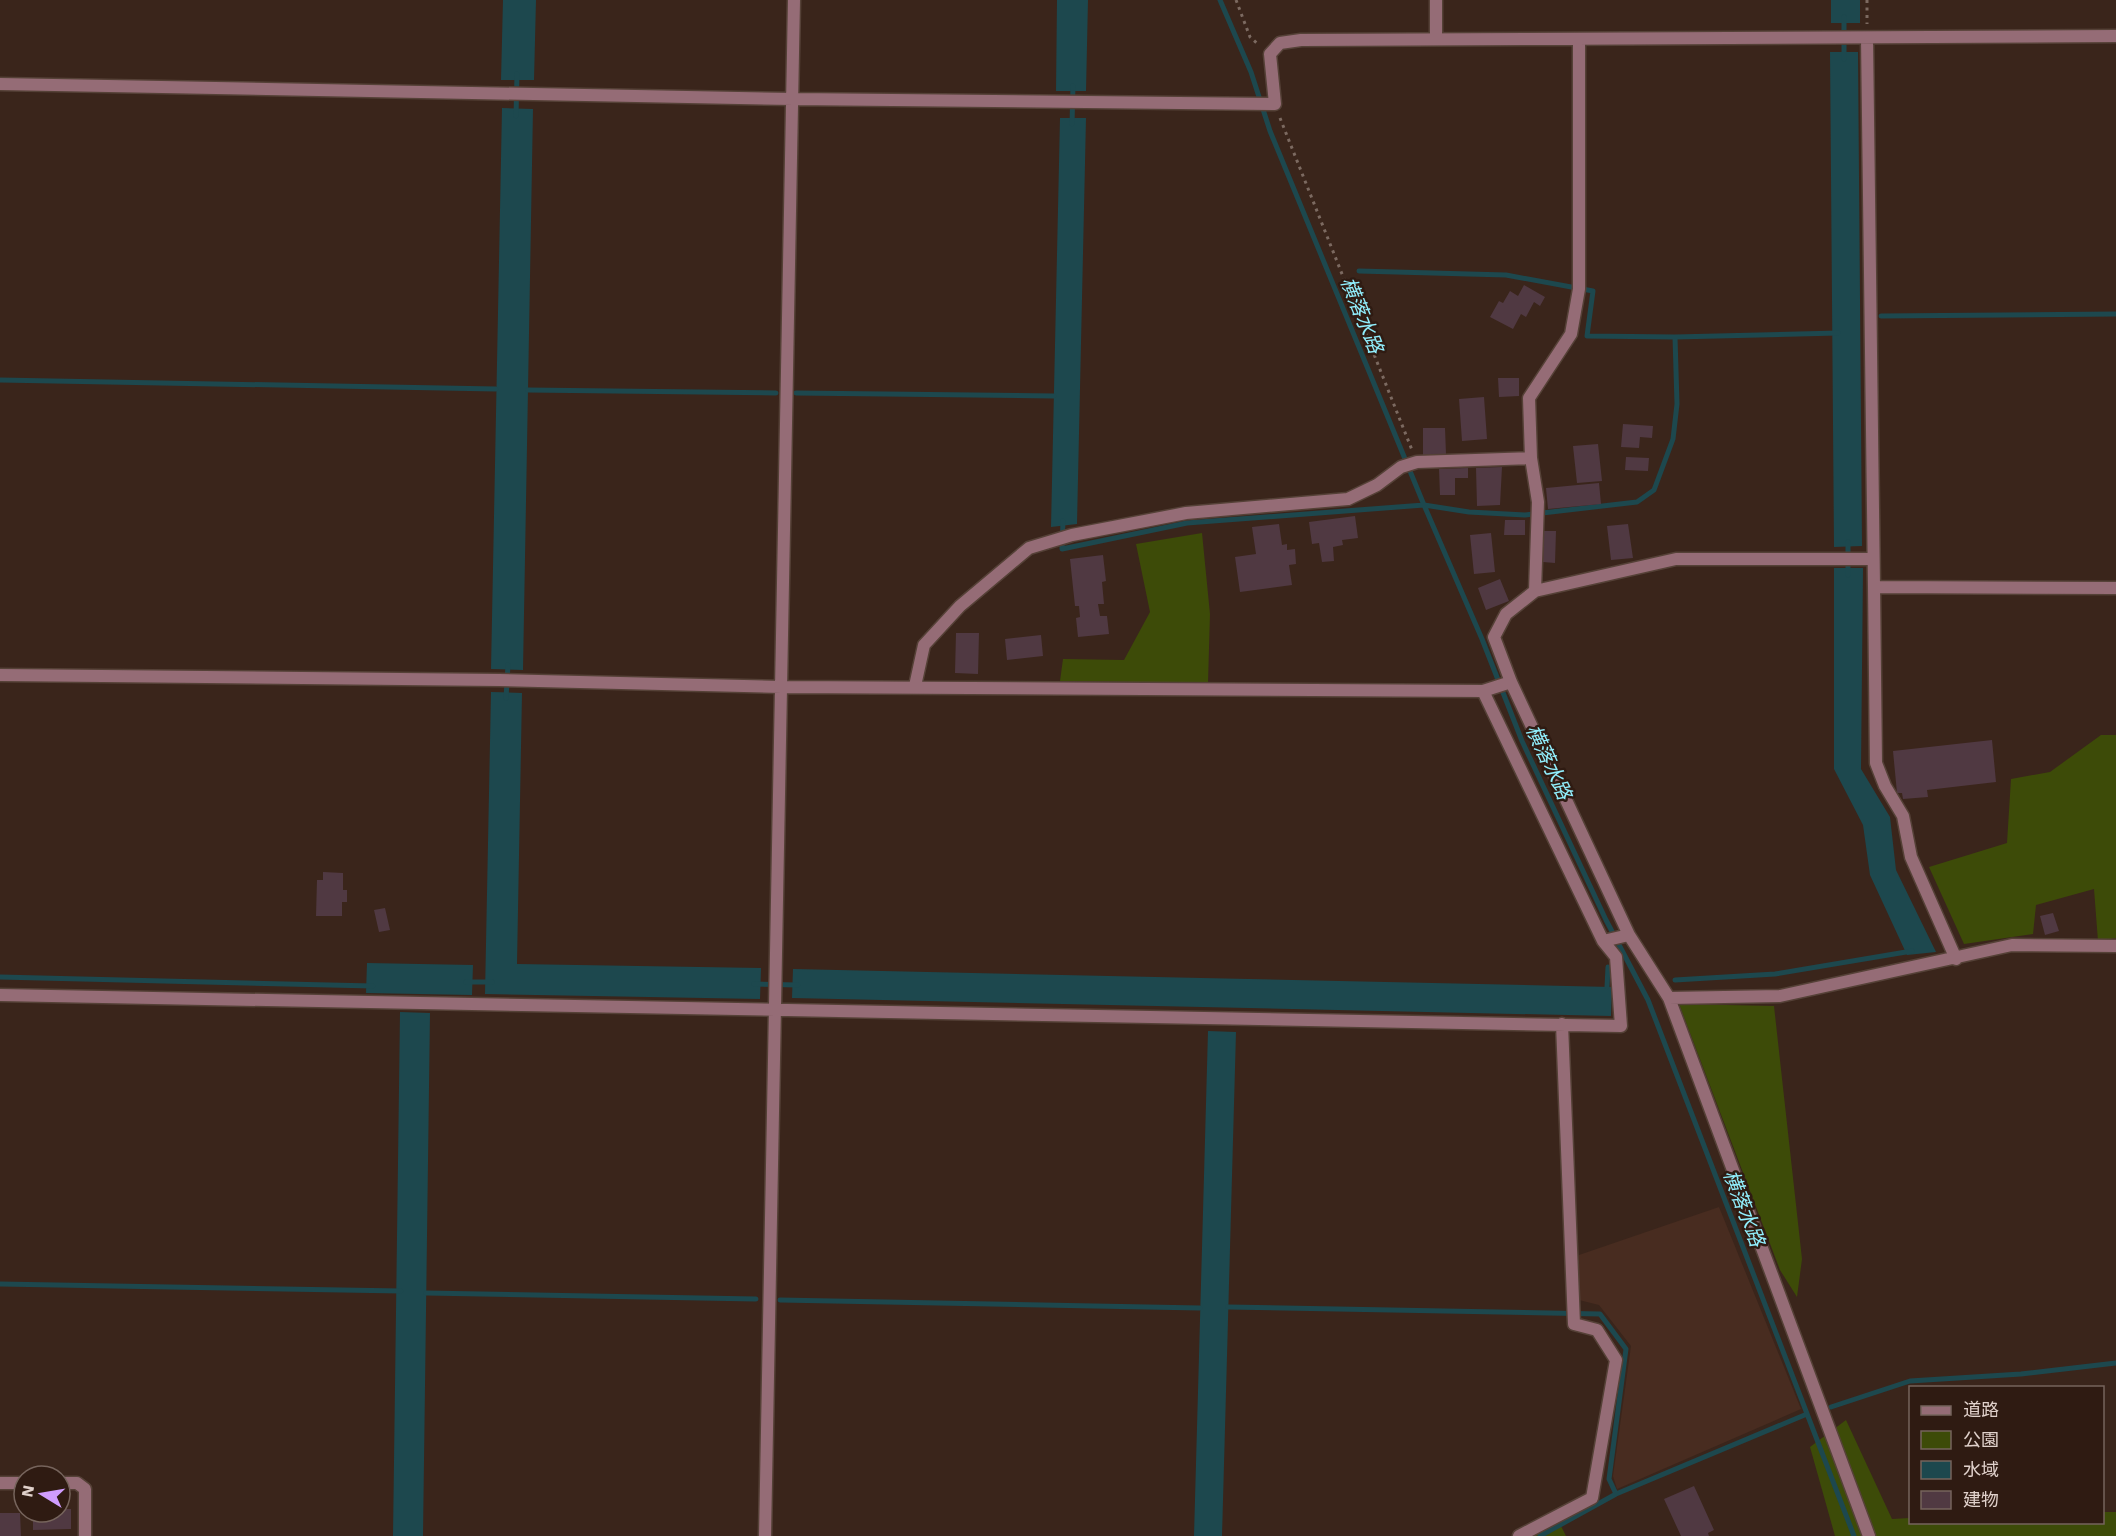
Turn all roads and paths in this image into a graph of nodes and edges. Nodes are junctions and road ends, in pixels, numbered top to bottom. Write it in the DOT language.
graph roads {
  1 [pos="794,0"];
  2 [pos="1236,0"];
  3 [pos="1436,0"];
  4 [pos="1867,0"];
  5 [pos="2116,36"];
  6 [pos="1868,38"];
  7 [pos="1436,39"];
  8 [pos="1579,40"];
  9 [pos="1270,54"];
  10 [pos="0,84"];
  11 [pos="793,99"];
  12 [pos="1275,104"];
  13 [pos="1531,458"];
  14 [pos="1417,462"];
  15 [pos="1872,559"];
  16 [pos="1874,587"];
  17 [pos="2116,588"];
  18 [pos="1535,591"];
  19 [pos="0,675"];
  20 [pos="1511,682"];
  21 [pos="915,686"];
  22 [pos="781,687"];
  23 [pos="1483,691"];
  24 [pos="1629,935"];
  25 [pos="1603,941"];
  26 [pos="2116,946"];
  27 [pos="1956,959"];
  28 [pos="0,994"];
  29 [pos="1669,998"];
  30 [pos="775,1011"];
  31 [pos="1562,1024"];
  32 [pos="72,1483"];
  33 [pos="85,1536"];
  34 [pos="765,1536"];
  35 [pos="1520,1536"];
  36 [pos="1869,1536"];
  1 -- 11 [label="street"];
  2 -- 9 [label="path"];
  3 -- 7 [label="street"];
  4 -- 6 [label="path"];
  5 -- 6 [label="street"];
  6 -- 8 [label="street"];
  6 -- 15 [label="street"];
  7 -- 8 [label="street"];
  7 -- 9 [label="street"];
  8 -- 13 [label="street"];
  9 -- 12 [label="street"];
  10 -- 11 [label="street"];
  11 -- 12 [label="street"];
  11 -- 22 [label="street"];
  12 -- 14 [label="path"];
  13 -- 14 [label="street"];
  13 -- 18 [label="street"];
  14 -- 21 [label="street"];
  15 -- 16 [label="street"];
  15 -- 18 [label="street"];
  16 -- 17 [label="street"];
  16 -- 27 [label="street"];
  18 -- 20 [label="street"];
  19 -- 22 [label="street"];
  20 -- 23 [label="street"];
  20 -- 24 [label="street"];
  21 -- 22 [label="street"];
  21 -- 23 [label="street"];
  22 -- 30 [label="street"];
  23 -- 25 [label="street"];
  24 -- 25 [label="street"];
  24 -- 29 [label="street"];
  25 -- 31 [label="street"];
  26 -- 27 [label="street"];
  27 -- 29 [label="street"];
  28 -- 30 [label="street"];
  29 -- 36 [label="street"];
  30 -- 31 [label="street"];
  30 -- 34 [label="street"];
  31 -- 35 [label="street"];
  32 -- 33 [label="street"];
}
